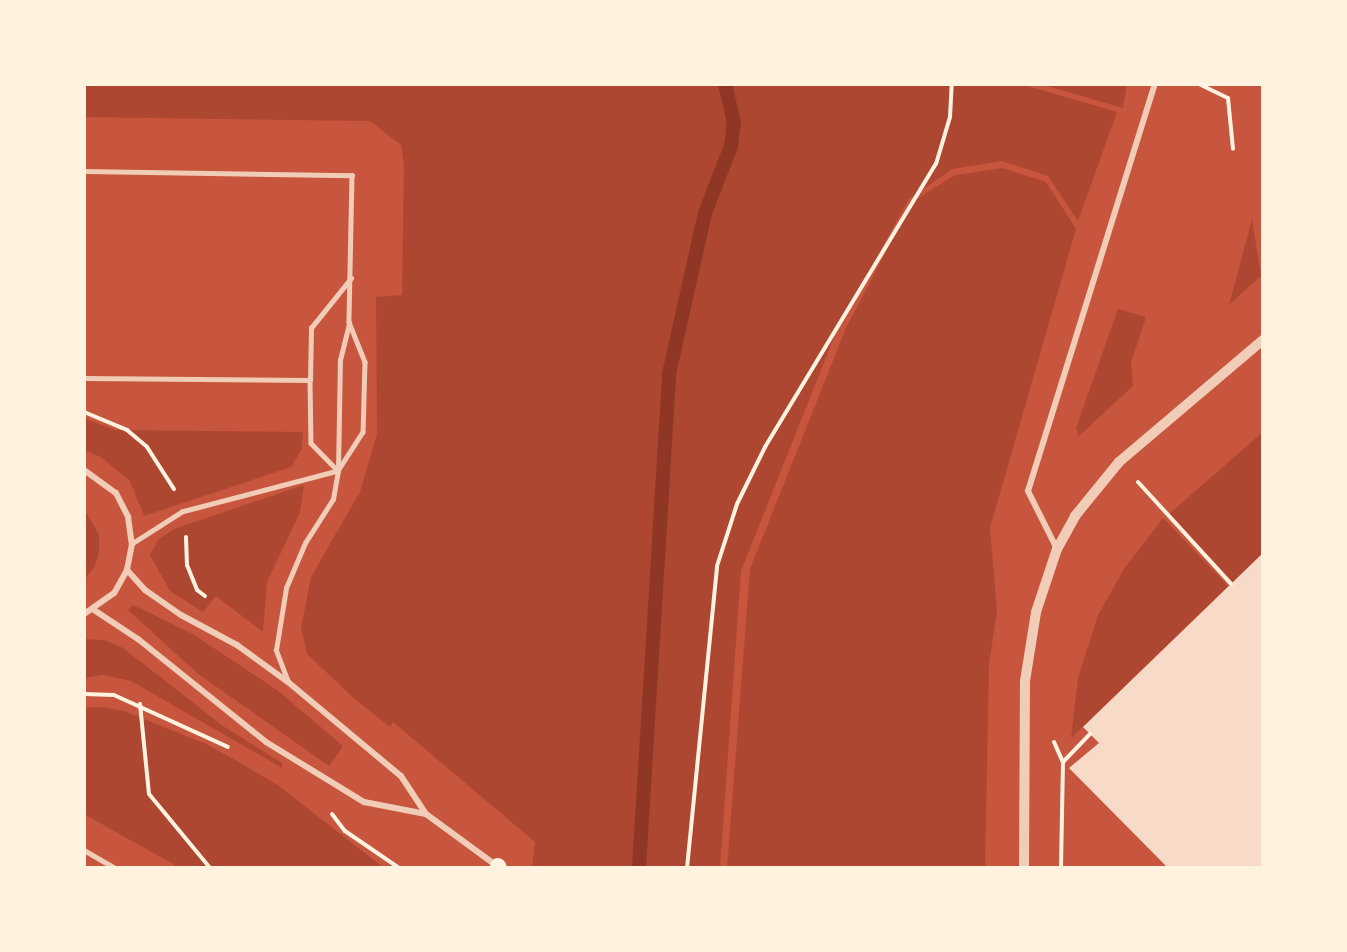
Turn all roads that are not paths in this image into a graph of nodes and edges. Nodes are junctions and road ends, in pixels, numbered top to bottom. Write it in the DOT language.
graph roads {
  1 [pos="1155,84"];
  2 [pos="84,171"];
  3 [pos="351,278"];
  4 [pos="349,322"];
  5 [pos="1263,340"];
  6 [pos="84,378"];
  7 [pos="310,380"];
  8 [pos="84,470"];
  9 [pos="338,471"];
  10 [pos="132,544"];
  11 [pos="1057,549"];
  12 [pos="127,570"];
  13 [pos="94,610"];
  14 [pos="84,614"];
  15 [pos="288,682"];
  16 [pos="426,814"];
  17 [pos="1022,838"];
  18 [pos="84,850"];
  19 [pos="115,868"];
  20 [pos="499,868"];
  21 [pos="1017,868"];
  22 [pos="1024,868"];
  1 -- 11 [label="street"];
  2 -- 3 [label="lane"];
  3 -- 4 [label="lane"];
  3 -- 7 [label="lane"];
  4 -- 9 [label="lane"];
  4 -- 9 [label="lane"];
  5 -- 11 [label="street"];
  6 -- 7 [label="lane"];
  7 -- 9 [label="lane"];
  8 -- 10 [label="street"];
  9 -- 10 [label="lane"];
  9 -- 15 [label="lane"];
  10 -- 12 [label="street"];
  11 -- 17 [label="street"];
  12 -- 13 [label="street"];
  12 -- 15 [label="street"];
  13 -- 14 [label="street"];
  13 -- 16 [label="street"];
  15 -- 16 [label="street"];
  16 -- 20 [label="street"];
  17 -- 21 [label="street"];
  17 -- 22 [label="street"];
  18 -- 19 [label="lane"];
}
